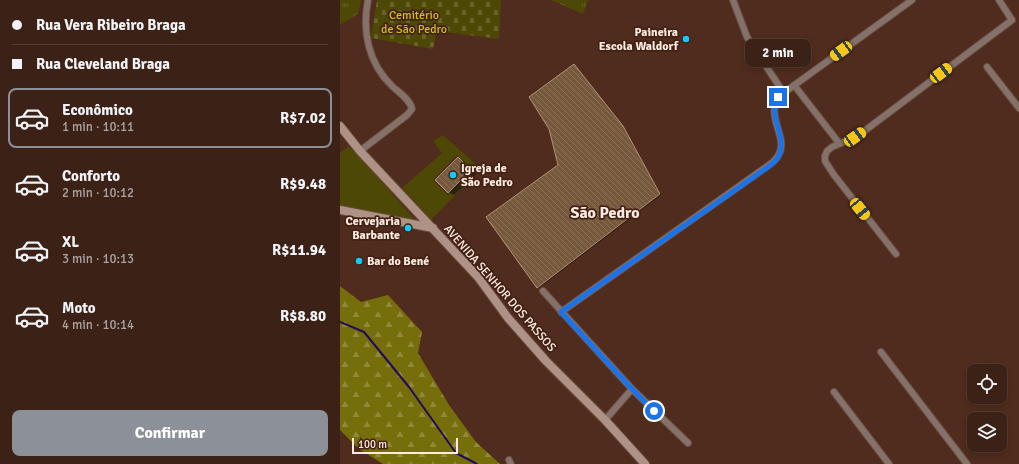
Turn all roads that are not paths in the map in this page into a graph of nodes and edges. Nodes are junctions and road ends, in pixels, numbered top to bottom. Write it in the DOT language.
graph roads {
  1 [pos="368,0"];
  2 [pos="733,0"];
  3 [pos="912,0"];
  4 [pos="998,0"];
  5 [pos="1012,20"];
  6 [pos="1019,22"];
  7 [pos="988,67"];
  8 [pos="794,85"];
  9 [pos="783,92"];
  10 [pos="1019,108"];
  11 [pos="340,126"];
  12 [pos="839,144"];
  13 [pos="360,151"];
  14 [pos="340,210"];
  15 [pos="433,228"];
  16 [pos="896,254"];
  17 [pos="543,291"];
  18 [pos="561,312"];
  19 [pos="881,352"];
  20 [pos="632,389"];
  21 [pos="834,392"];
  22 [pos="605,420"];
  23 [pos="688,444"];
  24 [pos="645,464"];
  25 [pos="889,464"];
  26 [pos="967,464"];
  1 -- 13 [label="street"];
  2 -- 9 [label="street"];
  3 -- 8 [label="street"];
  4 -- 5 [label="street"];
  5 -- 6 [label="street"];
  5 -- 12 [label="street"];
  7 -- 10 [label="street"];
  8 -- 9 [label="street"];
  8 -- 12 [label="street"];
  9 -- 18 [label="street"];
  11 -- 13 [label="street, AVENIDA SENHOR DOS PASSOS"];
  12 -- 16 [label="street"];
  13 -- 15 [label="street, AVENIDA SENHOR DOS PASSOS"];
  14 -- 15 [label="street"];
  15 -- 22 [label="street, AVENIDA SENHOR DOS PASSOS"];
  17 -- 18 [label="street"];
  18 -- 20 [label="street"];
  19 -- 26 [label="street"];
  20 -- 22 [label="street"];
  20 -- 23 [label="street"];
  21 -- 25 [label="street"];
  22 -- 24 [label="street, AVENIDA SENHOR DOS PASSOS"];
}
